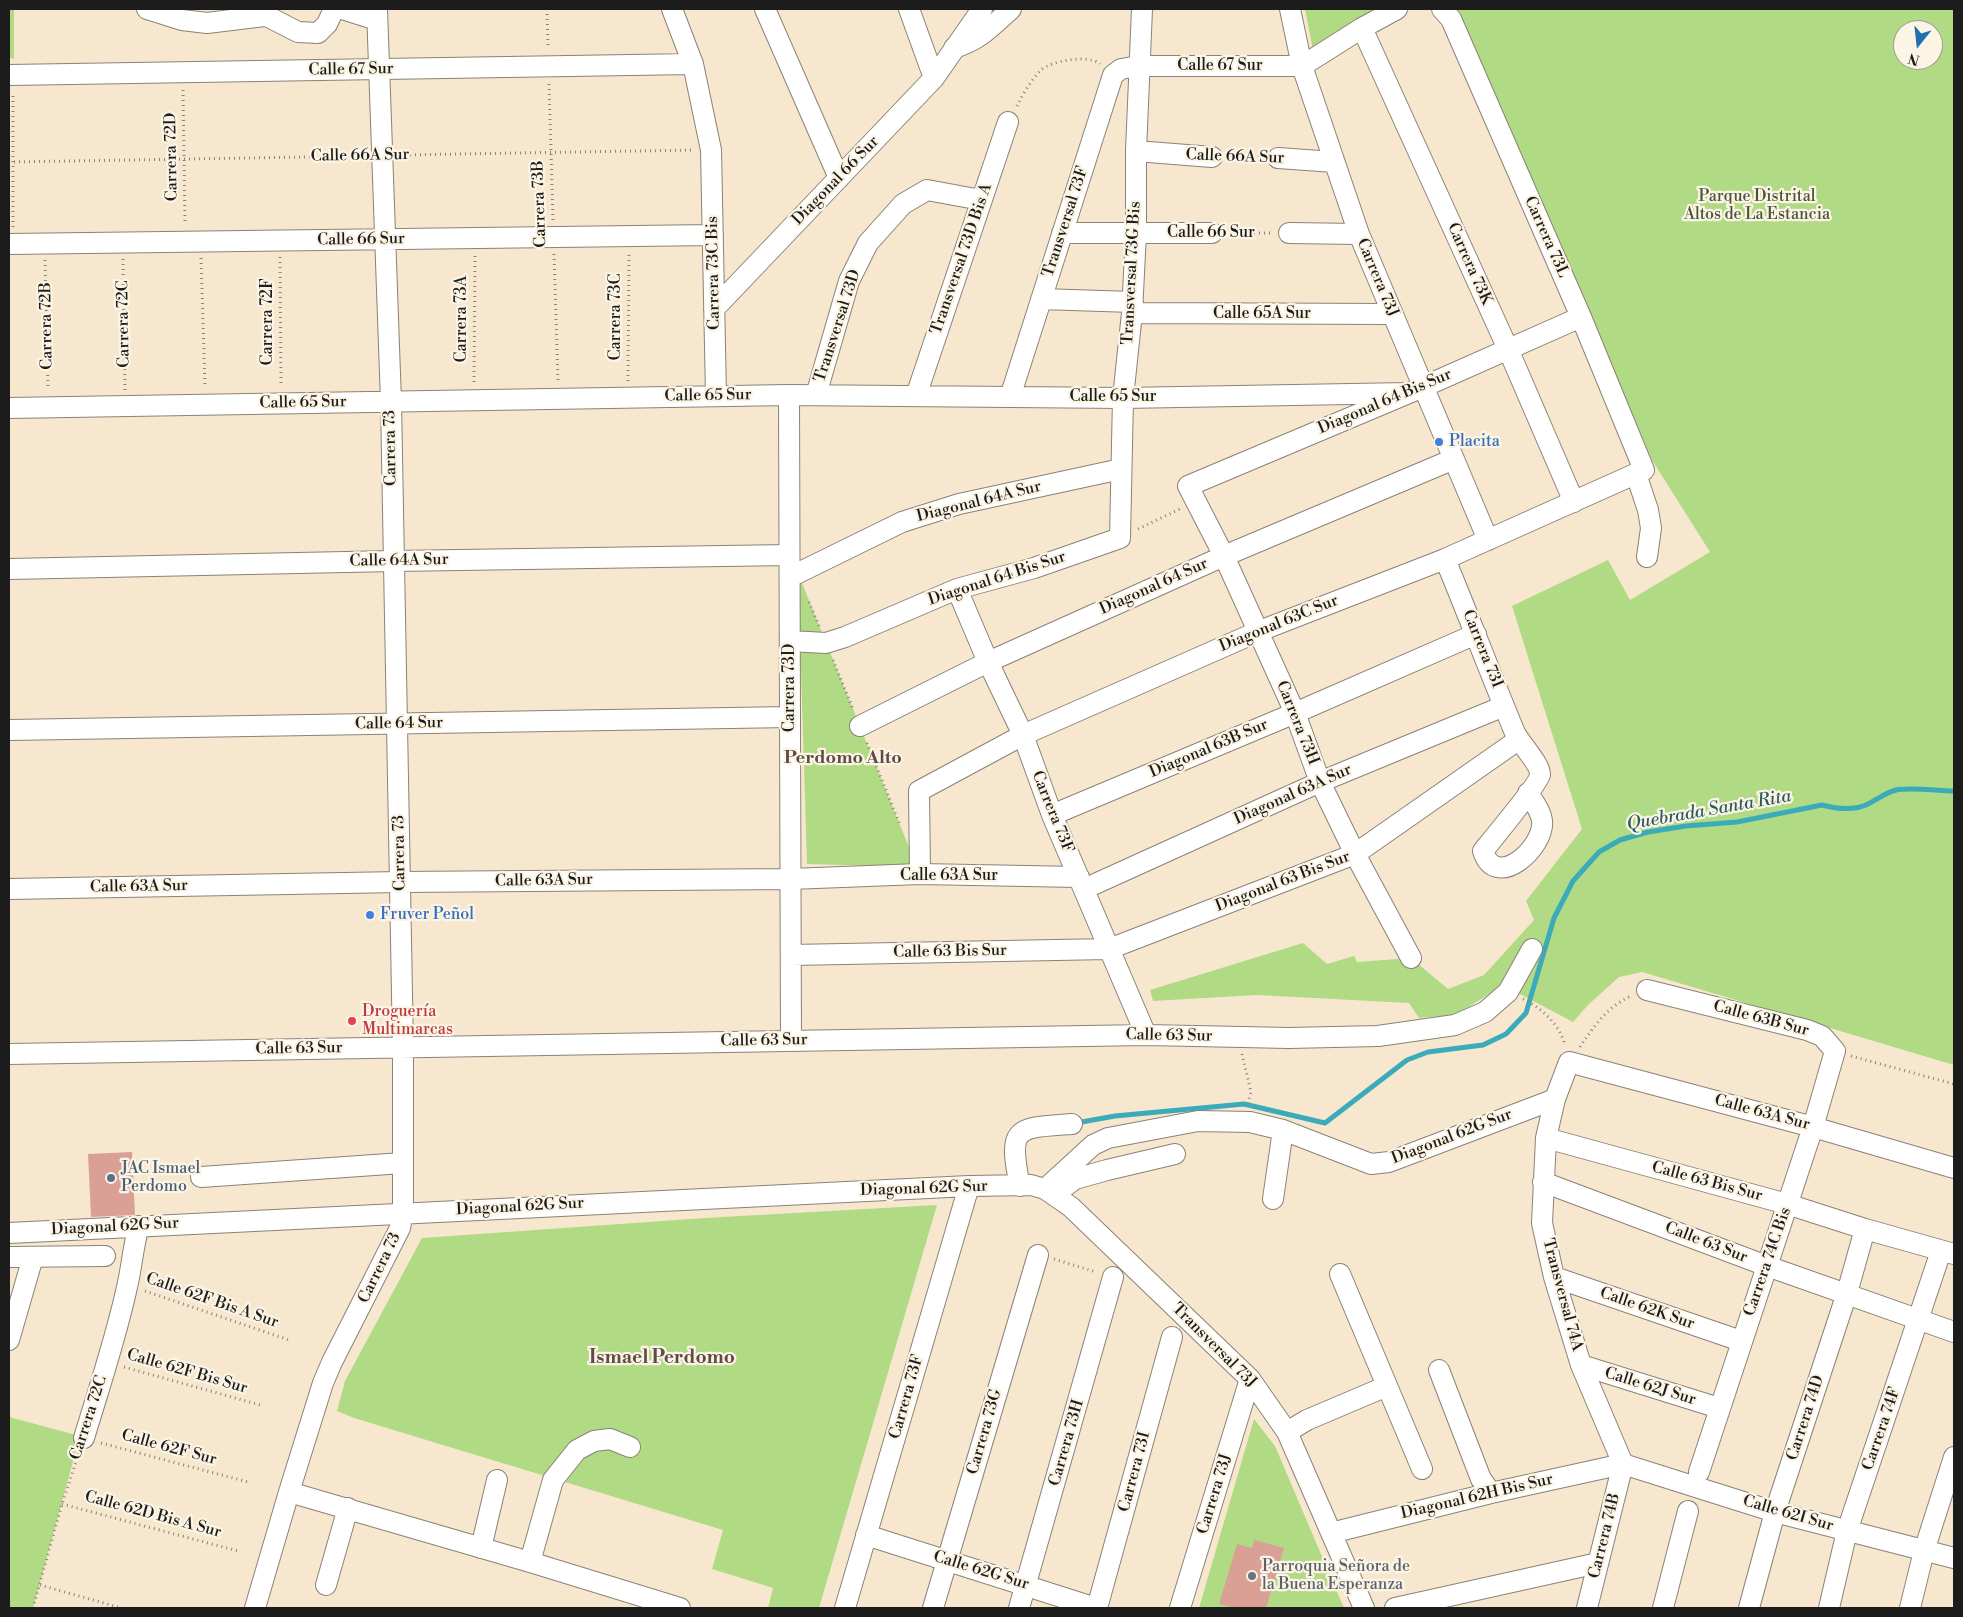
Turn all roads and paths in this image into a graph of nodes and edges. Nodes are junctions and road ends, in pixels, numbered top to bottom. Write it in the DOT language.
graph roads {
  1 [pos="147,9"];
  2 [pos="334,9"];
  3 [pos="342,9"];
  4 [pos="547,9"];
  5 [pos="672,9"];
  6 [pos="765,9"];
  7 [pos="909,9"];
  8 [pos="982,9"];
  9 [pos="1011,9"];
  10 [pos="1142,9"];
  11 [pos="1290,9"];
  12 [pos="1397,9"];
  13 [pos="1442,9"];
  14 [pos="258,12"];
  15 [pos="377,14"];
  16 [pos="1362,28"];
  17 [pos="954,48"];
  18 [pos="694,64"];
  19 [pos="548,66"];
  20 [pos="1139,66"];
  21 [pos="1302,66"];
  22 [pos="378,69"];
  23 [pos="183,72"];
  24 [pos="11,75"];
  25 [pos="1113,75"];
  26 [pos="934,78"];
  27 [pos="1008,122"];
  28 [pos="712,150"];
  29 [pos="1136,151"];
  30 [pos="551,153"];
  31 [pos="381,156"];
  32 [pos="1212,157"];
  33 [pos="1278,158"];
  34 [pos="184,159"];
  35 [pos="11,162"];
  36 [pos="1334,162"];
  37 [pos="838,178"];
  38 [pos="981,200"];
  39 [pos="1062,233"];
  40 [pos="1136,233"];
  41 [pos="1212,233"];
  42 [pos="1289,233"];
  43 [pos="1359,234"];
  44 [pos="713,235"];
  45 [pos="553,237"];
  46 [pos="629,237"];
  47 [pos="475,239"];
  48 [pos="385,240"];
  49 [pos="280,241"];
  50 [pos="193,242"];
  51 [pos="123,243"];
  52 [pos="11,244"];
  53 [pos="45,244"];
  54 [pos="1041,299"];
  55 [pos="1132,307"];
  56 [pos="714,309"];
  57 [pos="1392,314"];
  58 [pos="1581,317"];
  59 [pos="1508,349"];
  60 [pos="1416,390"];
  61 [pos="789,395"];
  62 [pos="816,395"];
  63 [pos="716,396"];
  64 [pos="916,396"];
  65 [pos="1010,397"];
  66 [pos="628,398"];
  67 [pos="1123,398"];
  68 [pos="558,399"];
  69 [pos="474,400"];
  70 [pos="390,402"];
  71 [pos="281,403"];
  72 [pos="206,404"];
  73 [pos="126,406"];
  74 [pos="49,407"];
  75 [pos="9,408"];
  76 [pos="1454,459"];
  77 [pos="1121,469"];
  78 [pos="1640,472"];
  79 [pos="1192,494"];
  80 [pos="1574,502"];
  81 [pos="1120,538"];
  82 [pos="1488,540"];
  83 [pos="789,555"];
  84 [pos="1224,556"];
  85 [pos="1647,558"];
  86 [pos="1445,559"];
  87 [pos="394,560"];
  88 [pos="9,568"];
  89 [pos="790,577"];
  90 [pos="957,589"];
  91 [pos="1257,632"];
  92 [pos="1476,634"];
  93 [pos="790,641"];
  94 [pos="988,662"];
  95 [pos="1504,706"];
  96 [pos="1295,713"];
  97 [pos="790,717"];
  98 [pos="397,724"];
  99 [pos="860,726"];
  100 [pos="9,730"];
  101 [pos="1023,736"];
  102 [pos="1518,740"];
  103 [pos="1320,782"];
  104 [pos="1528,793"];
  105 [pos="1052,814"];
  106 [pos="1355,854"];
  107 [pos="920,874"];
  108 [pos="790,878"];
  109 [pos="400,882"];
  110 [pos="1081,883"];
  111 [pos="9,889"];
  112 [pos="1110,949"];
  113 [pos="1532,949"];
  114 [pos="791,955"];
  115 [pos="1411,958"];
  116 [pos="1647,990"];
  117 [pos="1508,992"];
  118 [pos="1146,1035"];
  119 [pos="1238,1037"];
  120 [pos="791,1041"];
  121 [pos="403,1047"];
  122 [pos="1835,1051"];
  123 [pos="9,1054"];
  124 [pos="1569,1062"];
  125 [pos="1954,1084"];
  126 [pos="1251,1092"];
  127 [pos="1554,1099"];
  128 [pos="1072,1124"];
  129 [pos="1813,1127"];
  130 [pos="1282,1130"];
  131 [pos="1546,1138"];
  132 [pos="1175,1154"];
  133 [pos="403,1163"];
  134 [pos="1954,1168"];
  135 [pos="201,1178"];
  136 [pos="1543,1182"];
  137 [pos="969,1186"];
  138 [pos="1037,1189"];
  139 [pos="1274,1199"];
  140 [pos="1787,1204"];
  141 [pos="403,1213"];
  142 [pos="139,1226"];
  143 [pos="1865,1229"];
  144 [pos="9,1233"];
  145 [pos="1948,1253"];
  146 [pos="1038,1255"];
  147 [pos="105,1256"];
  148 [pos="9,1257"];
  149 [pos="33,1257"];
  150 [pos="1767,1266"];
  151 [pos="1340,1274"];
  152 [pos="1113,1276"];
  153 [pos="1554,1277"];
  154 [pos="128,1286"];
  155 [pos="1847,1294"];
  156 [pos="1918,1320"];
  157 [pos="1954,1332"];
  158 [pos="1172,1337"];
  159 [pos="9,1340"];
  160 [pos="289,1340"];
  161 [pos="1741,1341"];
  162 [pos="107,1362"];
  163 [pos="1581,1365"];
  164 [pos="1439,1370"];
  165 [pos="1250,1379"];
  166 [pos="1387,1386"];
  167 [pos="260,1405"];
  168 [pos="1719,1408"];
  169 [pos="1287,1432"];
  170 [pos="84,1438"];
  171 [pos="630,1447"];
  172 [pos="1954,1457"];
  173 [pos="1623,1464"];
  174 [pos="1422,1469"];
  175 [pos="1699,1472"];
  176 [pos="497,1480"];
  177 [pos="248,1482"];
  178 [pos="288,1492"];
  179 [pos="1491,1492"];
  180 [pos="62,1504"];
  181 [pos="348,1508"];
  182 [pos="1688,1511"];
  183 [pos="1775,1512"];
  184 [pos="1847,1531"];
  185 [pos="1331,1532"];
  186 [pos="866,1535"];
  187 [pos="481,1548"];
  188 [pos="1924,1550"];
  189 [pos="238,1551"];
  190 [pos="1954,1558"];
  191 [pos="947,1561"];
  192 [pos="530,1562"];
  193 [pos="1598,1563"];
  194 [pos="326,1584"];
  195 [pos="39,1585"];
  196 [pos="1026,1585"];
  197 [pos="33,1608"];
  198 [pos="121,1608"];
  199 [pos="256,1608"];
  200 [pos="680,1608"];
  201 [pos="845,1608"];
  202 [pos="933,1608"];
  203 [pos="1019,1608"];
  204 [pos="1097,1608"];
  205 [pos="1180,1608"];
  206 [pos="1364,1608"];
  207 [pos="1394,1608"];
  208 [pos="1587,1608"];
  209 [pos="1663,1608"];
  210 [pos="1749,1608"];
  211 [pos="1829,1608"];
  212 [pos="1910,1608"];
  1 -- 14 [label="street"];
  2 -- 14 [label="street"];
  3 -- 15 [label="street"];
  4 -- 19 [label="path, Carrera 73B"];
  5 -- 18 [label="street"];
  6 -- 37 [label="street"];
  7 -- 26 [label="street"];
  8 -- 17 [label="street, Diagonal 66 Sur"];
  9 -- 17 [label="street"];
  10 -- 20 [label="street, Transversal 73G Bis"];
  11 -- 21 [label="street, Carrera 73J"];
  12 -- 16 [label="street"];
  13 -- 58 [label="street, Carrera 73L"];
  15 -- 22 [label="street, Carrera 73"];
  16 -- 21 [label="street"];
  16 -- 59 [label="street, Carrera 73K"];
  17 -- 26 [label="street, Diagonal 66 Sur"];
  18 -- 19 [label="street, Calle 67 Sur"];
  18 -- 28 [label="street"];
  19 -- 22 [label="street, Calle 67 Sur"];
  19 -- 30 [label="path, Carrera 73B"];
  20 -- 21 [label="street, Calle 67 Sur"];
  20 -- 25 [label="street"];
  20 -- 29 [label="street, Transversal 73G Bis"];
  21 -- 36 [label="street, Carrera 73J"];
  22 -- 23 [label="street, Calle 67 Sur"];
  22 -- 31 [label="street, Carrera 73"];
  23 -- 24 [label="street, Calle 67 Sur"];
  23 -- 34 [label="path, Carrera 72D"];
  24 -- 35 [label="path"];
  25 -- 27 [label="path"];
  25 -- 39 [label="street, Transversal 73F"];
  26 -- 37 [label="street, Diagonal 66 Sur"];
  27 -- 38 [label="street, Transversal 73D Bis A"];
  28 -- 30 [label="path, Calle 66A Sur"];
  28 -- 44 [label="street, Carrera 73C Bis"];
  29 -- 32 [label="street, Calle 66A Sur"];
  29 -- 40 [label="street, Transversal 73G Bis"];
  30 -- 31 [label="path, Calle 66A Sur"];
  30 -- 45 [label="path, Carrera 73B"];
  31 -- 34 [label="path, Calle 66A Sur"];
  31 -- 48 [label="street, Carrera 73"];
  32 -- 33 [label="path, Calle 66A Sur"];
  33 -- 36 [label="street, Calle 66A Sur"];
  34 -- 35 [label="path, Calle 66A Sur"];
  34 -- 50 [label="path, Carrera 72D"];
  35 -- 52 [label="path"];
  36 -- 43 [label="street, Carrera 73J"];
  37 -- 56 [label="street, Diagonal 66 Sur"];
  38 -- 62 [label="street, Transversal 73D"];
  38 -- 64 [label="street, Transversal 73D Bis A"];
  39 -- 40 [label="street, Calle 66 Sur"];
  39 -- 54 [label="street, Transversal 73F"];
  40 -- 41 [label="street, Calle 66 Sur"];
  40 -- 55 [label="street, Transversal 73G Bis"];
  41 -- 42 [label="path, Calle 66 Sur"];
  42 -- 43 [label="street"];
  43 -- 57 [label="street, Carrera 73J"];
  44 -- 46 [label="street, Calle 66 Sur"];
  44 -- 56 [label="street, Carrera 73C Bis"];
  45 -- 46 [label="street, Calle 66 Sur"];
  45 -- 47 [label="street, Calle 66 Sur"];
  45 -- 68 [label="path, Carrera 73B"];
  46 -- 66 [label="path, Carrera 73C"];
  47 -- 48 [label="street, Calle 66 Sur"];
  47 -- 69 [label="path, Carrera 73A"];
  48 -- 49 [label="street, Calle 66 Sur"];
  48 -- 70 [label="street, Carrera 73"];
  49 -- 50 [label="street, Calle 66 Sur"];
  49 -- 71 [label="path, Carrera 72F"];
  50 -- 51 [label="street, Calle 66 Sur"];
  50 -- 72 [label="path, Carrera 72D"];
  51 -- 53 [label="street, Calle 66 Sur"];
  51 -- 73 [label="path, Carrera 72C"];
  52 -- 53 [label="street, Calle 66 Sur"];
  53 -- 74 [label="path, Carrera 72B"];
  54 -- 55 [label="street, Calle 65A Sur"];
  54 -- 65 [label="street, Transversal 73F"];
  55 -- 57 [label="street, Calle 65A Sur"];
  55 -- 67 [label="street, Transversal 73G Bis"];
  56 -- 63 [label="street, Carrera 73C Bis"];
  57 -- 60 [label="street, Carrera 73J"];
  58 -- 59 [label="street, Diagonal 64 Bis Sur"];
  58 -- 78 [label="street, Carrera 73L"];
  59 -- 60 [label="street, Diagonal 64 Bis Sur"];
  59 -- 80 [label="street, Carrera 73K"];
  60 -- 67 [label="street, Calle 65 Sur"];
  60 -- 76 [label="street, Carrera 73J"];
  60 -- 79 [label="street, Diagonal 64 Bis Sur"];
  61 -- 62 [label="street, Calle 65 Sur"];
  61 -- 63 [label="street, Calle 65 Sur"];
  61 -- 83 [label="street, Carrera 73D"];
  62 -- 64 [label="street, Calle 65 Sur"];
  63 -- 66 [label="street, Calle 65 Sur"];
  64 -- 65 [label="street, Calle 65 Sur"];
  65 -- 67 [label="street, Calle 65 Sur"];
  66 -- 68 [label="street, Calle 65 Sur"];
  67 -- 77 [label="street, Transversal 73G Bis"];
  68 -- 69 [label="street, Calle 65 Sur"];
  69 -- 70 [label="street, Calle 65 Sur"];
  70 -- 71 [label="street, Calle 65 Sur"];
  70 -- 87 [label="street, Carrera 73"];
  71 -- 72 [label="street, Calle 65 Sur"];
  72 -- 73 [label="street, Calle 65 Sur"];
  73 -- 74 [label="street, Calle 65 Sur"];
  74 -- 75 [label="street, Calle 65 Sur"];
  76 -- 82 [label="street, Carrera 73J"];
  76 -- 84 [label="street, Diagonal 64 Sur"];
  77 -- 81 [label="street, Transversal 73G Bis"];
  77 -- 89 [label="street, Diagonal 64A Sur"];
  78 -- 80 [label="street, Diagonal 63C Sur"];
  78 -- 85 [label="street, Carrera 73L"];
  79 -- 81 [label="path"];
  79 -- 84 [label="street, Carrera 73H"];
  80 -- 82 [label="street, Diagonal 63C Sur"];
  81 -- 90 [label="street, Diagonal 64 Bis Sur"];
  82 -- 86 [label="street, Diagonal 63C Sur"];
  83 -- 87 [label="street, Calle 64A Sur"];
  83 -- 89 [label="street, Carrera 73D"];
  84 -- 91 [label="street, Carrera 73H"];
  84 -- 94 [label="street, Diagonal 64 Sur"];
  86 -- 91 [label="street, Diagonal 63C Sur"];
  86 -- 92 [label="street, Carrera 73I"];
  87 -- 88 [label="street, Calle 64A Sur"];
  87 -- 98 [label="street, Carrera 73"];
  89 -- 93 [label="street, Carrera 73D"];
  90 -- 93 [label="street, Diagonal 64 Bis Sur"];
  90 -- 94 [label="street, Carrera 73F"];
  91 -- 96 [label="street, Carrera 73H"];
  91 -- 101 [label="street, Diagonal 63C Sur"];
  92 -- 95 [label="street, Carrera 73I"];
  92 -- 96 [label="street, Diagonal 63B Sur"];
  93 -- 97 [label="street, Carrera 73D"];
  94 -- 99 [label="street, Diagonal 64 Sur"];
  94 -- 101 [label="street, Carrera 73F"];
  95 -- 102 [label="street, Carrera 73I"];
  95 -- 103 [label="street, Diagonal 63A Sur"];
  96 -- 103 [label="street, Carrera 73H"];
  96 -- 105 [label="street, Diagonal 63B Sur"];
  97 -- 98 [label="street, Calle 64 Sur"];
  97 -- 108 [label="street, Carrera 73D"];
  98 -- 100 [label="street, Calle 64 Sur"];
  98 -- 109 [label="street, Carrera 73"];
  101 -- 105 [label="street, Carrera 73F"];
  101 -- 107 [label="street, Diagonal 63C Sur"];
  102 -- 104 [label="street, Carrera 73I"];
  102 -- 106 [label="street, Diagonal 63 Bis Sur"];
  103 -- 106 [label="street, Carrera 73H"];
  103 -- 110 [label="street, Diagonal 63A Sur"];
  105 -- 110 [label="street, Carrera 73F"];
  106 -- 112 [label="street, Diagonal 63 Bis Sur"];
  106 -- 115 [label="street, Carrera 73H"];
  107 -- 108 [label="street, Calle 63A Sur"];
  107 -- 110 [label="street, Calle 63A Sur"];
  108 -- 109 [label="street, Calle 63A Sur"];
  108 -- 114 [label="street, Carrera 73D"];
  109 -- 111 [label="street, Calle 63A Sur"];
  109 -- 121 [label="street, Carrera 73"];
  110 -- 112 [label="street, Carrera 73F"];
  112 -- 114 [label="street, Calle 63 Bis Sur"];
  112 -- 118 [label="street, Carrera 73F"];
  113 -- 117 [label="street, Calle 63 Sur"];
  114 -- 120 [label="street, Carrera 73D"];
  116 -- 122 [label="street, Calle 63B Sur"];
  116 -- 124 [label="path"];
  117 -- 119 [label="street, Calle 63 Sur"];
  117 -- 124 [label="path"];
  118 -- 119 [label="street, Calle 63 Sur"];
  118 -- 120 [label="street, Calle 63 Sur"];
  119 -- 126 [label="path"];
  120 -- 121 [label="street, Calle 63 Sur"];
  121 -- 123 [label="street, Calle 63 Sur"];
  121 -- 133 [label="street, Carrera 73"];
  122 -- 125 [label="path"];
  122 -- 129 [label="street, Carrera 74C Bis"];
  124 -- 127 [label="street, Transversal 74A"];
  124 -- 129 [label="street, Calle 63A Sur"];
  127 -- 130 [label="street, Diagonal 62G Sur"];
  127 -- 131 [label="street, Transversal 74A"];
  128 -- 138 [label="street"];
  129 -- 134 [label="street, Calle 63A Sur"];
  129 -- 140 [label="street, Carrera 74C Bis"];
  130 -- 138 [label="street, Diagonal 62G Sur"];
  130 -- 139 [label="street"];
  131 -- 136 [label="street, Transversal 74A"];
  131 -- 140 [label="street, Calle 63 Bis Sur"];
  132 -- 138 [label="street"];
  133 -- 135 [label="street"];
  133 -- 141 [label="street, Carrera 73"];
  136 -- 150 [label="street, Calle 63 Sur"];
  136 -- 153 [label="street, Transversal 74A"];
  137 -- 138 [label="street, Diagonal 62G Sur"];
  137 -- 141 [label="street, Diagonal 62G Sur"];
  137 -- 186 [label="street, Carrera 73F"];
  138 -- 165 [label="street, Transversal 73J"];
  140 -- 143 [label="street, Calle 63 Bis Sur"];
  140 -- 150 [label="street, Carrera 74C Bis"];
  141 -- 142 [label="street, Diagonal 62G Sur"];
  141 -- 178 [label="street, Carrera 73"];
  142 -- 144 [label="street, Diagonal 62G Sur"];
  142 -- 154 [label="street, Carrera 72C"];
  143 -- 145 [label="street, Calle 63 Bis Sur"];
  143 -- 155 [label="street, Carrera 74D"];
  145 -- 156 [label="street, Carrera 74F"];
  146 -- 152 [label="path"];
  146 -- 191 [label="street, Carrera 73G"];
  147 -- 149 [label="street"];
  148 -- 149 [label="street"];
  149 -- 159 [label="street"];
  150 -- 155 [label="street, Calle 63 Sur"];
  150 -- 161 [label="street, Carrera 74C Bis"];
  151 -- 166 [label="street"];
  152 -- 196 [label="street, Carrera 73H"];
  153 -- 161 [label="street, Calle 62K Sur"];
  153 -- 163 [label="street, Transversal 74A"];
  154 -- 160 [label="path, Calle 62F Bis A Sur"];
  154 -- 162 [label="street, Carrera 72C"];
  155 -- 156 [label="street, Calle 63 Sur"];
  155 -- 183 [label="street, Carrera 74D"];
  156 -- 157 [label="street, Calle 63 Sur"];
  156 -- 184 [label="street, Carrera 74F"];
  158 -- 204 [label="street, Carrera 73I"];
  161 -- 168 [label="street, Carrera 74C Bis"];
  162 -- 167 [label="path, Calle 62F Bis Sur"];
  162 -- 170 [label="street, Carrera 72C"];
  163 -- 168 [label="street, Calle 62J Sur"];
  163 -- 173 [label="street, Transversal 74A"];
  164 -- 179 [label="street"];
  165 -- 169 [label="street, Transversal 73J"];
  165 -- 205 [label="street, Carrera 73J"];
  166 -- 169 [label="street"];
  166 -- 174 [label="street"];
  168 -- 175 [label="street, Carrera 74C Bis"];
  169 -- 185 [label="street, Transversal 73J"];
  170 -- 177 [label="path, Calle 62F Sur"];
  170 -- 180 [label="path, Carrera 72C"];
  171 -- 192 [label="street"];
  172 -- 188 [label="street"];
  173 -- 179 [label="street, Diagonal 62H Bis Sur"];
  173 -- 183 [label="street, Calle 62I Sur"];
  173 -- 193 [label="street, Carrera 74B"];
  176 -- 187 [label="street"];
  178 -- 181 [label="street"];
  178 -- 199 [label="street, Carrera 73"];
  179 -- 185 [label="street, Diagonal 62H Bis Sur"];
  180 -- 189 [label="path, Calle 62D Bis A Sur"];
  180 -- 195 [label="path, Carrera 72C"];
  181 -- 187 [label="street"];
  181 -- 194 [label="street"];
  182 -- 209 [label="street"];
  183 -- 184 [label="street, Calle 62I Sur"];
  183 -- 210 [label="street, Carrera 74D"];
  184 -- 188 [label="street, Calle 62I Sur"];
  184 -- 211 [label="street, Carrera 74F"];
  185 -- 206 [label="street, Transversal 73J"];
  186 -- 191 [label="street, Calle 62G Sur"];
  186 -- 201 [label="street, Carrera 73F"];
  187 -- 192 [label="street"];
  188 -- 190 [label="street, Calle 62I Sur"];
  188 -- 212 [label="street"];
  191 -- 196 [label="street, Calle 62G Sur"];
  191 -- 202 [label="street, Carrera 73G"];
  192 -- 200 [label="street"];
  193 -- 207 [label="street"];
  193 -- 208 [label="street, Carrera 74B"];
  195 -- 197 [label="path, Carrera 72C"];
  195 -- 198 [label="path"];
  196 -- 203 [label="street, Carrera 73H"];
  196 -- 204 [label="street, Calle 62G Sur"];
}
